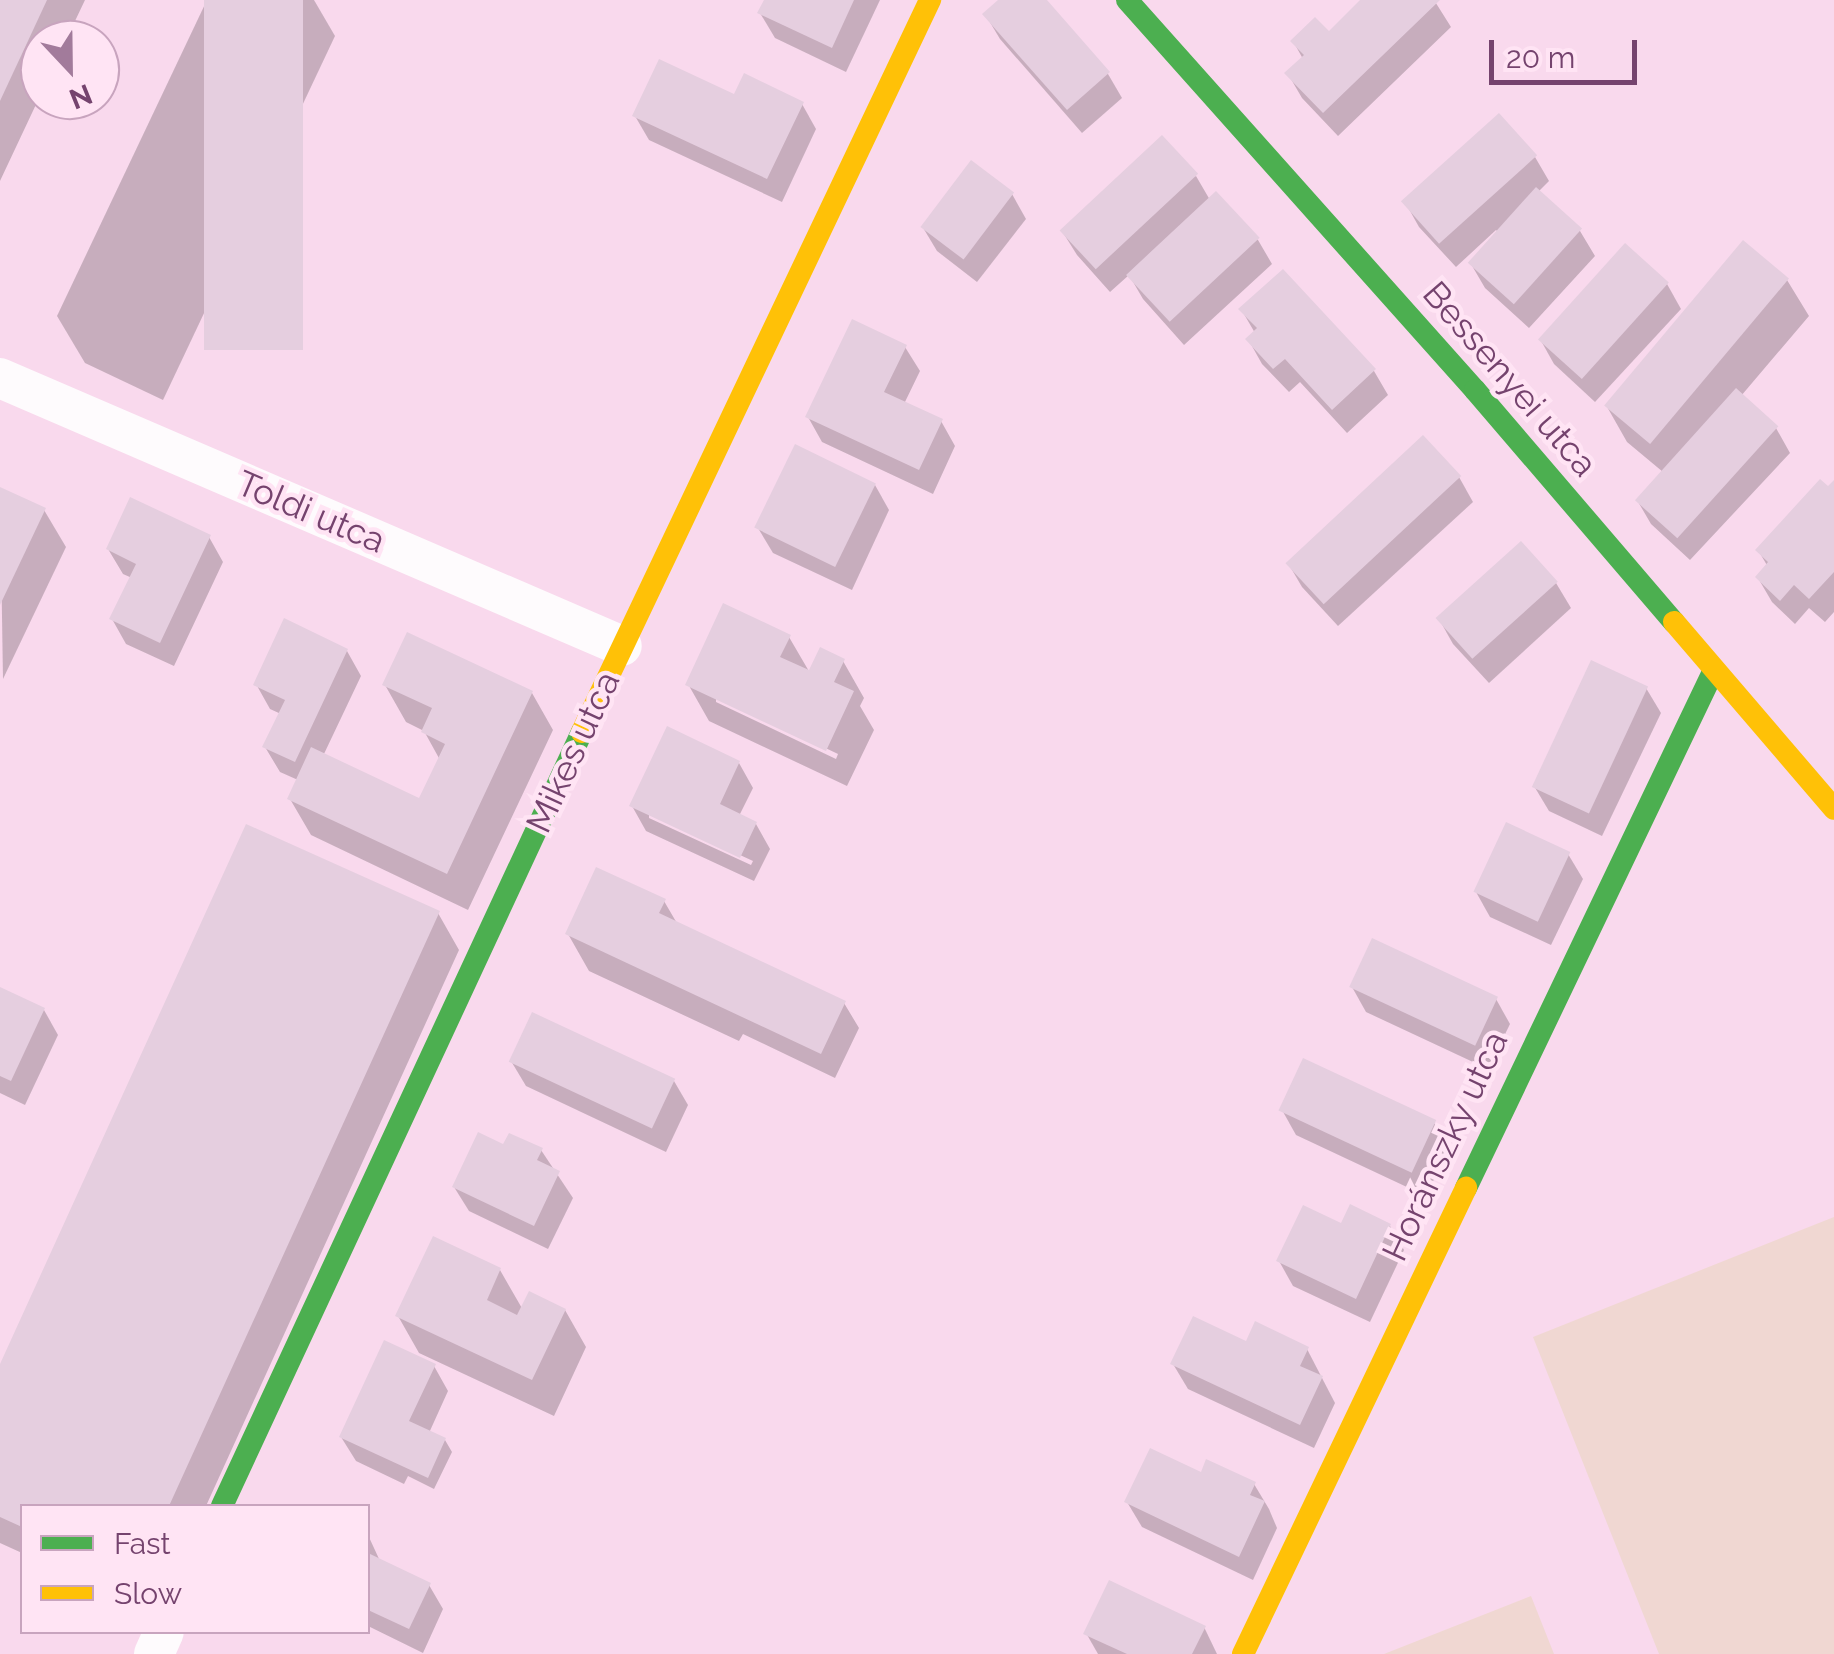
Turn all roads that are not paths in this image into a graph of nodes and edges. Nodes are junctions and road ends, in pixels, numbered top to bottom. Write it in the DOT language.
graph roads {
  1 [pos="930,0"];
  2 [pos="1127,0"];
  3 [pos="0,378"];
  4 [pos="622,646"];
  5 [pos="1714,670"];
  6 [pos="1834,809"];
  7 [pos="223,1504"];
  8 [pos="1243,1654"];
  1 -- 4 [label="street, Mikes utca"];
  2 -- 5 [label="street, Bessenyei utca"];
  3 -- 4 [label="street, Toldi utca"];
  4 -- 7 [label="street, Mikes utca"];
  5 -- 6 [label="street, Bessenyei utca"];
  5 -- 8 [label="street, Horánszky utca"];
}
